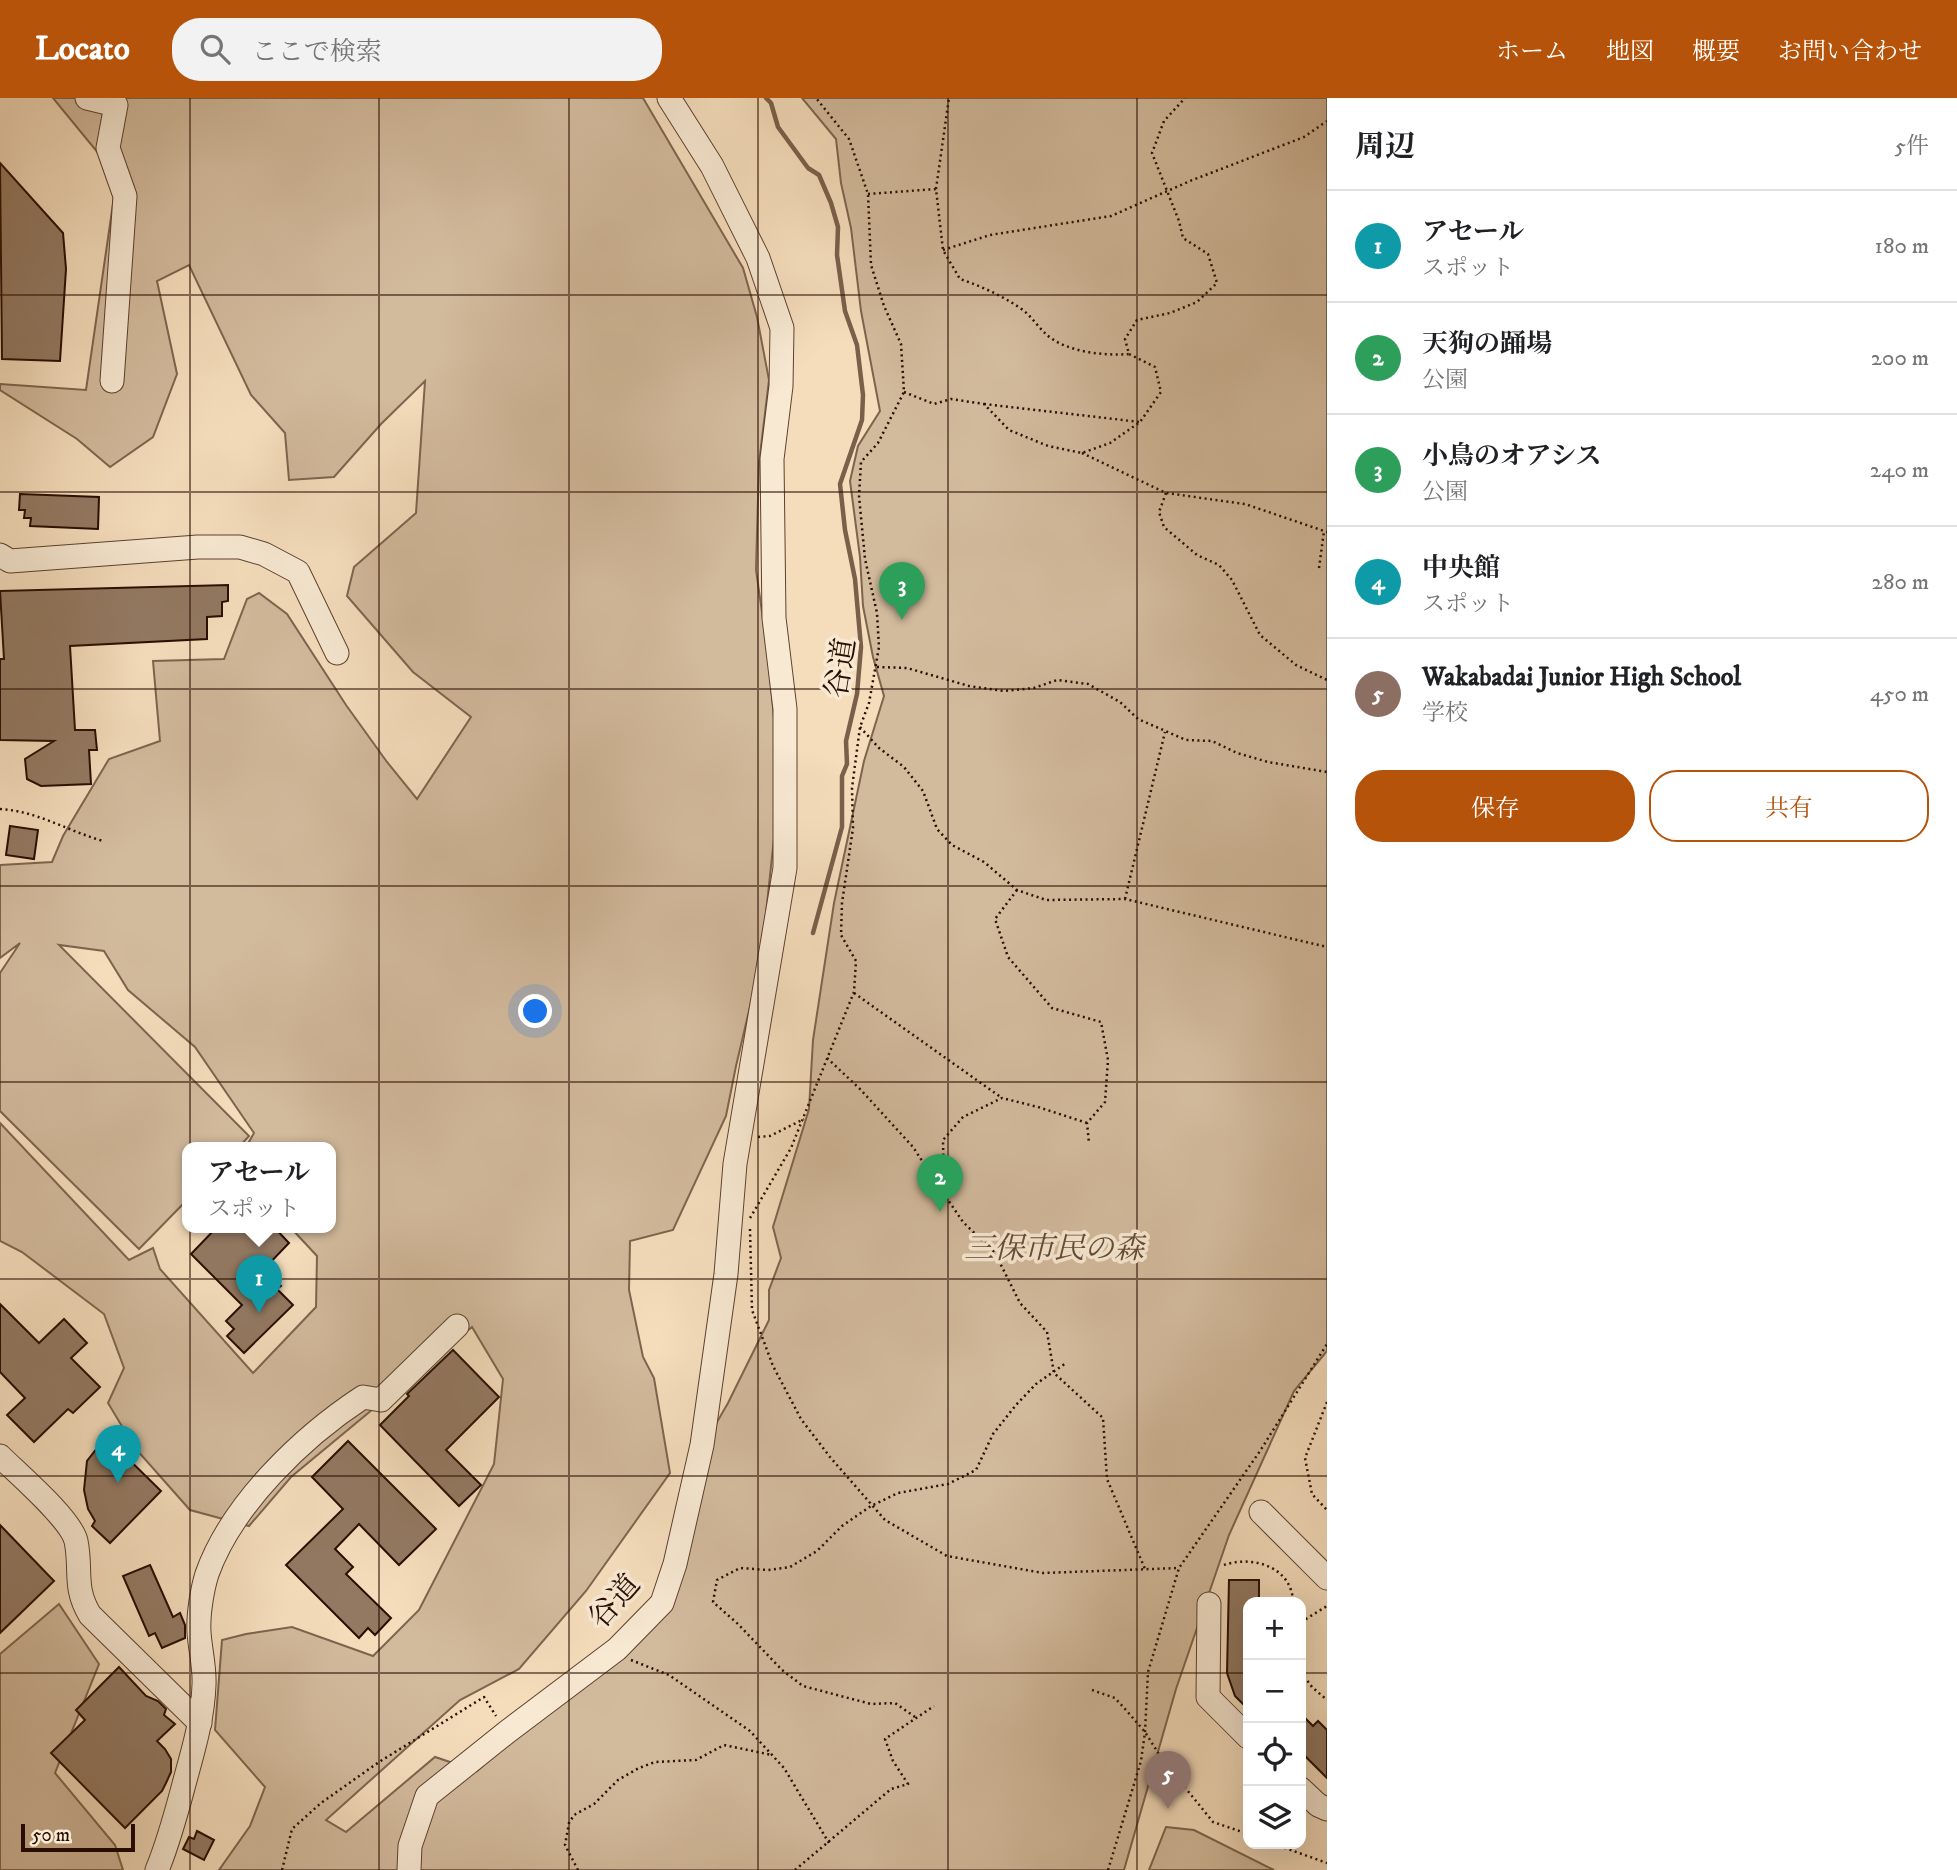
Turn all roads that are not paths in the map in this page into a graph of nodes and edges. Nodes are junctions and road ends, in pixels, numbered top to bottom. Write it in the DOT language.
graph roads {
  1 [pos="87,98"];
  2 [pos="669,98"];
  3 [pos="117,102"];
  4 [pos="112,382"];
  5 [pos="0,555"];
  6 [pos="337,653"];
  7 [pos="457,1326"];
  8 [pos="0,1456"];
  9 [pos="1261,1512"];
  10 [pos="1327,1578"];
  11 [pos="1209,1604"];
  12 [pos="200,1723"];
  13 [pos="1243,1732"];
  14 [pos="1306,1794"];
  15 [pos="1327,1809"];
  16 [pos="157,1870"];
  17 [pos="409,1870"];
  1 -- 3 [label="lane"];
  2 -- 17 [label="lane, 谷道"];
  3 -- 4 [label="lane"];
  5 -- 6 [label="lane"];
  7 -- 12 [label="lane"];
  8 -- 12 [label="lane"];
  9 -- 10 [label="lane"];
  11 -- 13 [label="lane"];
  12 -- 16 [label="lane"];
  14 -- 15 [label="lane"];
}
